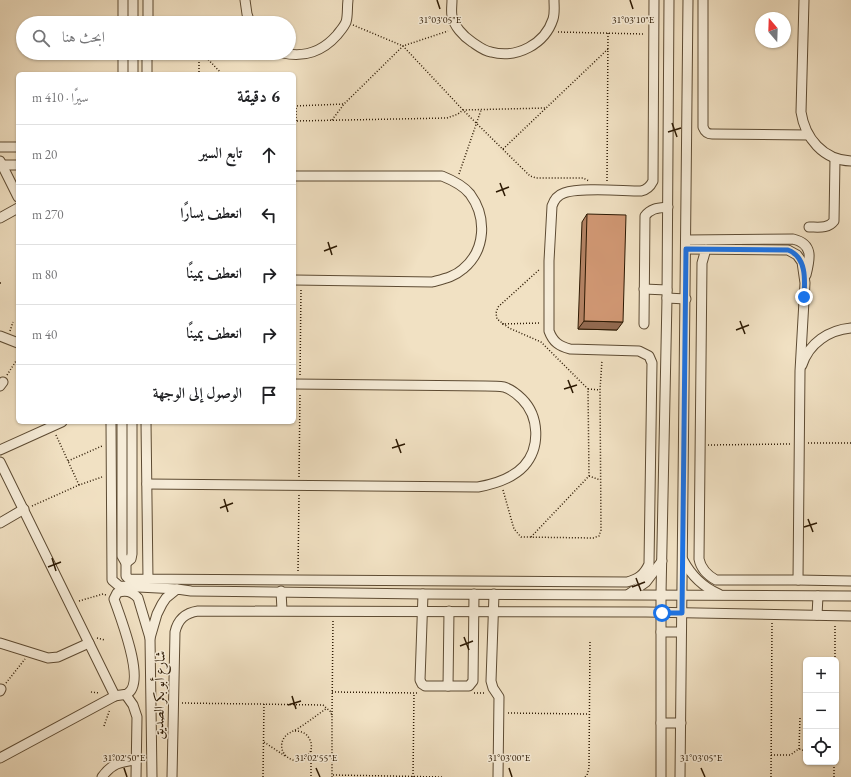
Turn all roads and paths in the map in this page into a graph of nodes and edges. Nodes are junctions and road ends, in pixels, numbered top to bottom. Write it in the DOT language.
graph roads {
  1 [pos="123,0"];
  2 [pos="133,0"];
  3 [pos="148,0"];
  4 [pos="245,0"];
  5 [pos="348,0"];
  6 [pos="452,0"];
  7 [pos="554,0"];
  8 [pos="654,0"];
  9 [pos="669,0"];
  10 [pos="688,0"];
  11 [pos="703,0"];
  12 [pos="804,0"];
  13 [pos="123,16"];
  14 [pos="133,16"];
  15 [pos="148,16"];
  16 [pos="247,16"];
  17 [pos="346,22"];
  18 [pos="458,28"];
  19 [pos="547,31"];
  20 [pos="608,33"];
  21 [pos="654,35"];
  22 [pos="403,46"];
  23 [pos="608,49"];
  24 [pos="296,55"];
  25 [pos="123,60"];
  26 [pos="133,60"];
  27 [pos="148,60"];
  28 [pos="199,60"];
  29 [pos="209,60"];
  30 [pos="122,72"];
  31 [pos="133,72"];
  32 [pos="147,72"];
  33 [pos="199,72"];
  34 [pos="220,72"];
  35 [pos="344,104"];
  36 [pos="296,106"];
  37 [pos="546,108"];
  38 [pos="463,110"];
  39 [pos="481,110"];
  40 [pos="296,120"];
  41 [pos="331,121"];
  42 [pos="476,123"];
  43 [pos="808,135"];
  44 [pos="0,147"];
  45 [pos="16,147"];
  46 [pos="503,149"];
  47 [pos="836,159"];
  48 [pos="851,161"];
  49 [pos="1,164"];
  50 [pos="16,165"];
  51 [pos="296,176"];
  52 [pos="456,182"];
  53 [pos="650,186"];
  54 [pos="668,186"];
  55 [pos="604,190"];
  56 [pos="16,193"];
  57 [pos="668,207"];
  58 [pos="16,209"];
  59 [pos="0,218"];
  60 [pos="809,226"];
  61 [pos="686,245"];
  62 [pos="706,249"];
  63 [pos="549,260"];
  64 [pos="296,280"];
  65 [pos="805,283"];
  66 [pos="644,289"];
  67 [pos="667,294"];
  68 [pos="686,299"];
  69 [pos="549,323"];
  70 [pos="502,324"];
  71 [pos="644,324"];
  72 [pos="851,328"];
  73 [pos="0,336"];
  74 [pos="16,342"];
  75 [pos="602,350"];
  76 [pos="16,361"];
  77 [pos="800,371"];
  78 [pos="1,384"];
  79 [pos="297,384"];
  80 [pos="588,389"];
  81 [pos="600,390"];
  82 [pos="57,424"];
  83 [pos="111,424"];
  84 [pos="122,424"];
  85 [pos="132,424"];
  86 [pos="146,424"];
  87 [pos="52,426"];
  88 [pos="112,443"];
  89 [pos="851,443"];
  90 [pos="799,444"];
  91 [pos="700,445"];
  92 [pos="0,450"];
  93 [pos="68,461"];
  94 [pos="0,462"];
  95 [pos="112,473"];
  96 [pos="589,476"];
  97 [pos="600,481"];
  98 [pos="501,482"];
  99 [pos="147,484"];
  100 [pos="79,485"];
  101 [pos="299,486"];
  102 [pos="24,509"];
  103 [pos="0,523"];
  104 [pos="531,537"];
  105 [pos="683,560"];
  106 [pos="662,562"];
  107 [pos="126,563"];
  108 [pos="148,579"];
  109 [pos="298,580"];
  110 [pos="798,580"];
  111 [pos="851,581"];
  112 [pos="177,589"];
  113 [pos="281,591"];
  114 [pos="423,594"];
  115 [pos="474,594"];
  116 [pos="494,594"];
  117 [pos="629,594"];
  118 [pos="661,594"];
  119 [pos="682,595"];
  120 [pos="722,595"];
  121 [pos="818,596"];
  122 [pos="851,596"];
  123 [pos="114,600"];
  124 [pos="70,604"];
  125 [pos="282,610"];
  126 [pos="333,610"];
  127 [pos="423,611"];
  128 [pos="449,611"];
  129 [pos="474,611"];
  130 [pos="494,611"];
  131 [pos="662,613"];
  132 [pos="682,613"];
  133 [pos="772,615"];
  134 [pos="817,615"];
  135 [pos="835,616"];
  136 [pos="851,616"];
  137 [pos="661,632"];
  138 [pos="681,632"];
  139 [pos="150,638"];
  140 [pos="590,640"];
  141 [pos="0,643"];
  142 [pos="89,643"];
  143 [pos="30,653"];
  144 [pos="835,657"];
  145 [pos="448,686"];
  146 [pos="1,690"];
  147 [pos="332,692"];
  148 [pos="414,693"];
  149 [pos="422,693"];
  150 [pos="475,693"];
  151 [pos="497,693"];
  152 [pos="126,694"];
  153 [pos="115,696"];
  154 [pos="172,703"];
  155 [pos="264,704"];
  156 [pos="327,708"];
  157 [pos="498,713"];
  158 [pos="589,714"];
  159 [pos="332,716"];
  160 [pos="800,717"];
  161 [pos="681,722"];
  162 [pos="661,723"];
  163 [pos="104,726"];
  164 [pos="295,731"];
  165 [pos="264,742"];
  166 [pos="799,749"];
  167 [pos="803,750"];
  168 [pos="311,751"];
  169 [pos="771,755"];
  170 [pos="287,757"];
  171 [pos="0,758"];
  172 [pos="136,760"];
  173 [pos="834,765"];
  174 [pos="332,776"];
  175 [pos="413,776"];
  176 [pos="102,777"];
  177 [pos="136,777"];
  178 [pos="152,777"];
  179 [pos="172,777"];
  180 [pos="263,777"];
  181 [pos="312,777"];
  182 [pos="443,777"];
  183 [pos="498,777"];
  184 [pos="585,777"];
  185 [pos="661,777"];
  186 [pos="680,777"];
  187 [pos="771,777"];
  188 [pos="834,777"];
  1 -- 13 [label="street"];
  2 -- 14 [label="street"];
  3 -- 15 [label="street"];
  4 -- 16 [label="street"];
  5 -- 17 [label="street"];
  6 -- 18 [label="street"];
  7 -- 19 [label="street"];
  8 -- 21 [label="street"];
  9 -- 54 [label="street"];
  10 -- 61 [label="street"];
  11 -- 43 [label="street"];
  12 -- 43 [label="street"];
  17 -- 22 [label="path"];
  17 -- 24 [label="street"];
  18 -- 19 [label="street"];
  18 -- 22 [label="path"];
  19 -- 20 [label="path"];
  20 -- 21 [label="path"];
  20 -- 23 [label="path"];
  21 -- 53 [label="street"];
  22 -- 35 [label="path"];
  22 -- 38 [label="path"];
  23 -- 37 [label="path"];
  23 -- 55 [label="path"];
  25 -- 30 [label="street"];
  26 -- 31 [label="street"];
  27 -- 32 [label="street"];
  28 -- 33 [label="path"];
  29 -- 34 [label="path"];
  35 -- 36 [label="path"];
  35 -- 41 [label="path"];
  37 -- 39 [label="path"];
  37 -- 46 [label="path"];
  38 -- 39 [label="path"];
  38 -- 41 [label="path"];
  38 -- 42 [label="path"];
  39 -- 42 [label="path"];
  40 -- 41 [label="path"];
  42 -- 46 [label="path"];
  42 -- 52 [label="path"];
  43 -- 47 [label="street"];
  44 -- 45 [label="street"];
  46 -- 55 [label="path"];
  47 -- 48 [label="street"];
  47 -- 60 [label="street"];
  49 -- 50 [label="street"];
  49 -- 56 [label="street"];
  51 -- 52 [label="street"];
  52 -- 64 [label="street"];
  53 -- 54 [label="street"];
  53 -- 55 [label="street"];
  54 -- 57 [label="street"];
  55 -- 63 [label="street"];
  57 -- 66 [label="street"];
  57 -- 67 [label="street"];
  58 -- 59 [label="street"];
  61 -- 62 [label="street"];
  61 -- 65 [label="street"];
  61 -- 68 [label="street"];
  62 -- 65 [label="street"];
  62 -- 91 [label="street"];
  63 -- 69 [label="street"];
  63 -- 70 [label="path"];
  64 -- 79 [label="path"];
  65 -- 77 [label="street"];
  66 -- 67 [label="street"];
  66 -- 71 [label="street"];
  67 -- 68 [label="street"];
  67 -- 106 [label="street"];
  68 -- 105 [label="street"];
  69 -- 70 [label="path"];
  69 -- 75 [label="street"];
  70 -- 80 [label="path"];
  72 -- 77 [label="street"];
  73 -- 74 [label="street"];
  75 -- 81 [label="path"];
  75 -- 109 [label="street"];
  76 -- 78 [label="path"];
  77 -- 90 [label="street"];
  79 -- 98 [label="street"];
  79 -- 101 [label="path"];
  80 -- 81 [label="path"];
  80 -- 96 [label="path"];
  81 -- 97 [label="path"];
  82 -- 87 [label="street"];
  83 -- 88 [label="street"];
  84 -- 107 [label="street"];
  85 -- 86 [label="street"];
  85 -- 107 [label="street"];
  86 -- 99 [label="street"];
  87 -- 92 [label="street"];
  87 -- 93 [label="path"];
  88 -- 93 [label="path"];
  88 -- 95 [label="street"];
  89 -- 90 [label="path"];
  90 -- 91 [label="path"];
  90 -- 110 [label="street"];
  91 -- 110 [label="street"];
  93 -- 100 [label="path"];
  94 -- 102 [label="street"];
  95 -- 100 [label="path"];
  95 -- 112 [label="street"];
  96 -- 97 [label="path"];
  96 -- 104 [label="path"];
  97 -- 104 [label="path"];
  98 -- 101 [label="street"];
  98 -- 104 [label="path"];
  99 -- 101 [label="street"];
  99 -- 108 [label="street"];
  100 -- 102 [label="path"];
  101 -- 109 [label="path"];
  102 -- 103 [label="street"];
  102 -- 124 [label="street"];
  105 -- 119 [label="street"];
  105 -- 120 [label="street"];
  106 -- 117 [label="street"];
  106 -- 118 [label="street"];
  107 -- 108 [label="street"];
  108 -- 109 [label="street"];
  110 -- 111 [label="street"];
  112 -- 113 [label="street"];
  112 -- 139 [label="street"];
  113 -- 114 [label="street"];
  113 -- 125 [label="street"];
  114 -- 115 [label="street"];
  114 -- 127 [label="street"];
  115 -- 116 [label="street"];
  115 -- 129 [label="street"];
  116 -- 117 [label="street"];
  116 -- 130 [label="street"];
  117 -- 118 [label="street"];
  118 -- 119 [label="street"];
  118 -- 131 [label="street"];
  119 -- 120 [label="street"];
  119 -- 132 [label="street"];
  120 -- 121 [label="street"];
  121 -- 122 [label="street"];
  121 -- 134 [label="street"];
  123 -- 124 [label="path"];
  123 -- 139 [label="street"];
  123 -- 152 [label="street"];
  124 -- 142 [label="street"];
  125 -- 126 [label="street"];
  125 -- 154 [label="street, شارع أبو بكر الصديق"];
  126 -- 127 [label="street"];
  126 -- 147 [label="path"];
  127 -- 128 [label="street"];
  127 -- 145 [label="street"];
  128 -- 129 [label="street"];
  128 -- 145 [label="street"];
  129 -- 130 [label="street"];
  129 -- 145 [label="street"];
  130 -- 131 [label="street"];
  130 -- 151 [label="street"];
  131 -- 132 [label="street"];
  131 -- 137 [label="street"];
  132 -- 133 [label="street"];
  132 -- 138 [label="street"];
  133 -- 134 [label="street"];
  133 -- 169 [label="path"];
  134 -- 135 [label="street"];
  135 -- 136 [label="street"];
  135 -- 144 [label="path"];
  137 -- 138 [label="street"];
  137 -- 162 [label="street"];
  138 -- 161 [label="street"];
  139 -- 178 [label="street"];
  140 -- 158 [label="path"];
  141 -- 143 [label="street"];
  142 -- 143 [label="street"];
  142 -- 153 [label="street"];
  143 -- 146 [label="path"];
  147 -- 148 [label="path"];
  147 -- 159 [label="path"];
  148 -- 149 [label="path"];
  148 -- 175 [label="path"];
  150 -- 151 [label="path"];
  151 -- 157 [label="street"];
  152 -- 153 [label="street"];
  152 -- 172 [label="street"];
  153 -- 163 [label="path"];
  153 -- 171 [label="street"];
  154 -- 155 [label="path"];
  154 -- 179 [label="street, شارع أبو بكر الصديق"];
  155 -- 156 [label="path"];
  155 -- 165 [label="path"];
  156 -- 159 [label="path"];
  156 -- 164 [label="path"];
  157 -- 158 [label="path"];
  157 -- 183 [label="street"];
  158 -- 184 [label="path"];
  159 -- 174 [label="path"];
  160 -- 166 [label="path"];
  161 -- 162 [label="street"];
  161 -- 186 [label="street"];
  162 -- 185 [label="street"];
  164 -- 168 [label="path"];
  164 -- 170 [label="path"];
  165 -- 170 [label="path"];
  165 -- 180 [label="path"];
  166 -- 167 [label="path"];
  166 -- 169 [label="path"];
  168 -- 170 [label="path"];
  168 -- 181 [label="path"];
  169 -- 187 [label="path"];
  172 -- 176 [label="street"];
  172 -- 177 [label="street"];
  173 -- 188 [label="path"];
  174 -- 175 [label="path"];
  175 -- 182 [label="path"];
}
